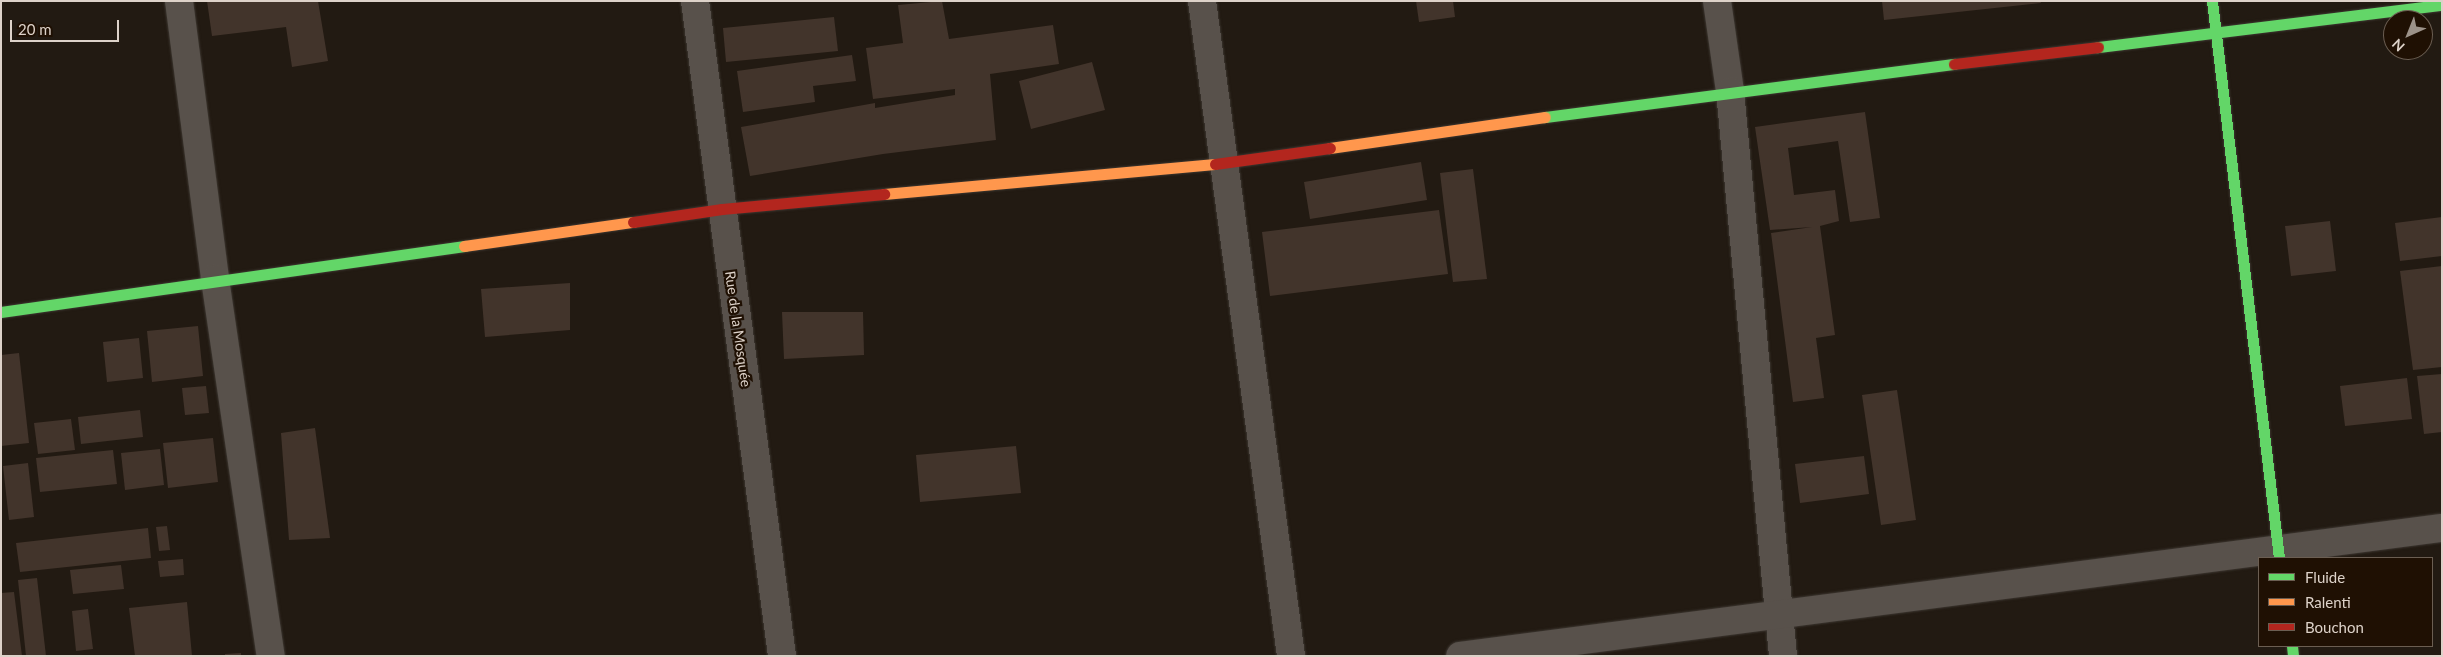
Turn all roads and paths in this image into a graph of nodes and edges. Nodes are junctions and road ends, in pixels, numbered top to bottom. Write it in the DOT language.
graph roads {
  1 [pos="179,1"];
  2 [pos="695,1"];
  3 [pos="1202,1"];
  4 [pos="1717,1"];
  5 [pos="2212,1"];
  6 [pos="2442,5"];
  7 [pos="2216,32"];
  8 [pos="1730,91"];
  9 [pos="1226,163"];
  10 [pos="722,209"];
  11 [pos="215,279"];
  12 [pos="1,312"];
  13 [pos="2442,528"];
  14 [pos="2278,553"];
  15 [pos="1778,616"];
  16 [pos="271,656"];
  17 [pos="782,656"];
  18 [pos="1291,656"];
  19 [pos="1460,656"];
  20 [pos="1783,656"];
  1 -- 11 [label="street"];
  2 -- 10 [label="street, Rue de la Mosquée"];
  3 -- 9 [label="street"];
  4 -- 8 [label="street"];
  5 -- 7 [label="street"];
  6 -- 7 [label="street"];
  7 -- 8 [label="street"];
  7 -- 14 [label="street"];
  8 -- 9 [label="street"];
  8 -- 15 [label="street"];
  9 -- 10 [label="street"];
  9 -- 18 [label="street"];
  10 -- 11 [label="street"];
  10 -- 17 [label="street, Rue de la Mosquée"];
  11 -- 12 [label="street"];
  11 -- 16 [label="street"];
  13 -- 14 [label="street"];
  14 -- 15 [label="street"];
  15 -- 19 [label="street"];
  15 -- 20 [label="street"];
}
